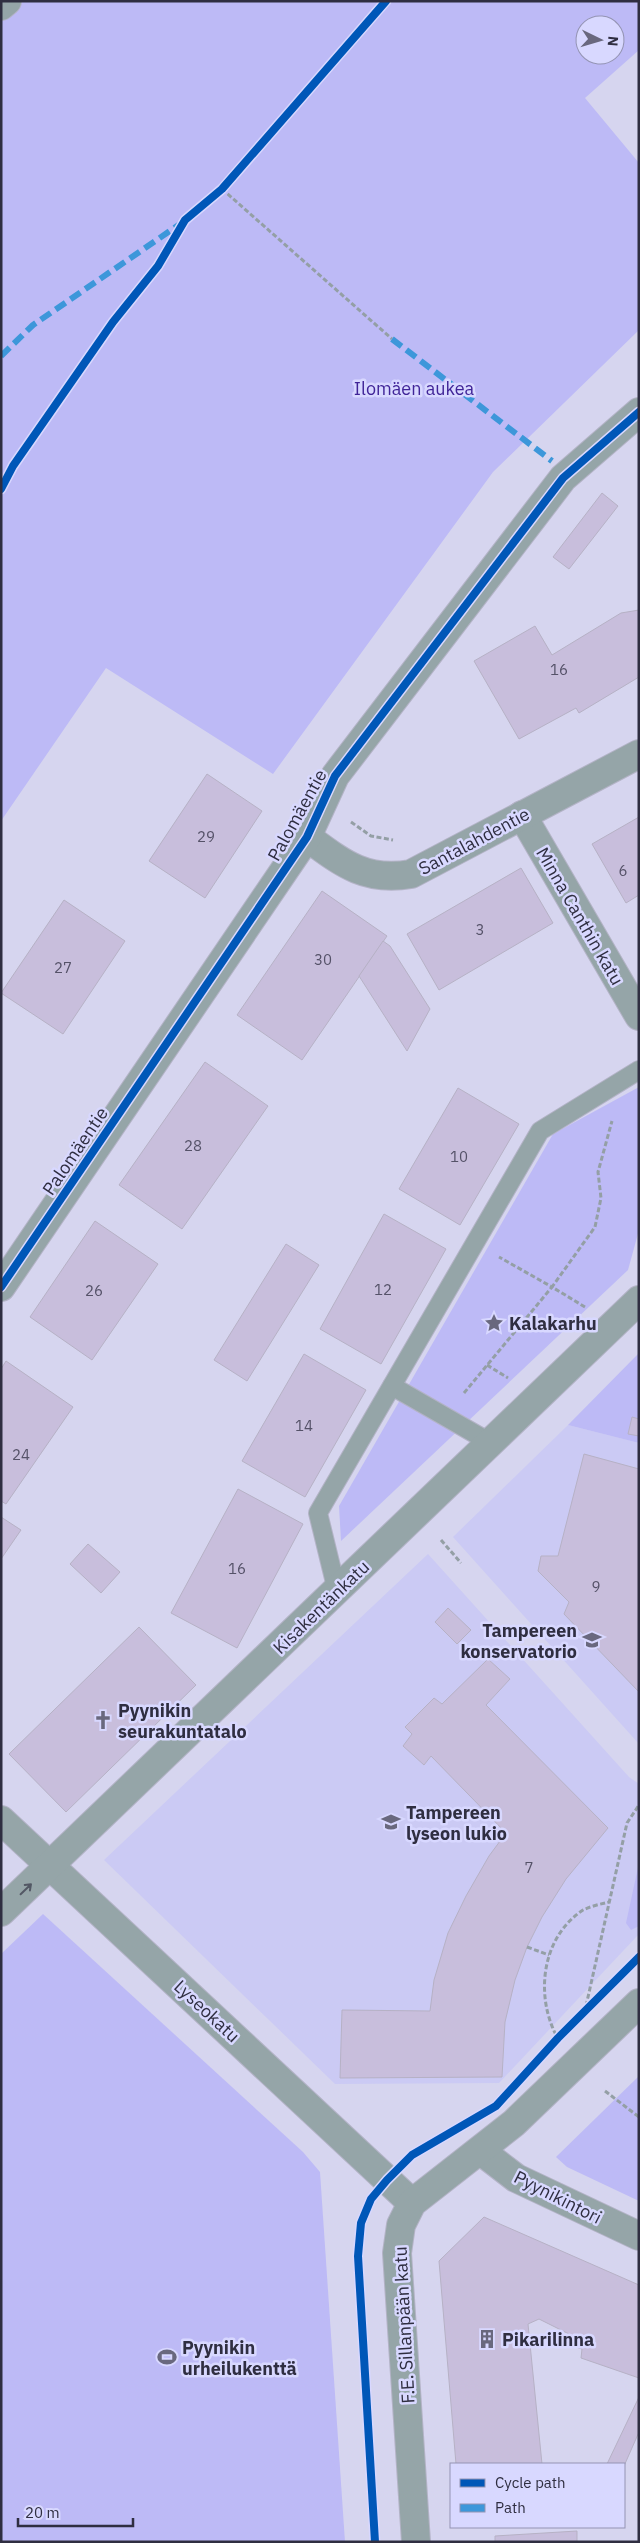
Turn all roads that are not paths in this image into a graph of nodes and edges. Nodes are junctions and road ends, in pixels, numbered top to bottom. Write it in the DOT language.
graph roads {
  1 [pos="6,1"];
  2 [pos="1,6"];
  3 [pos="639,412"];
  4 [pos="639,754"];
  5 [pos="522,815"];
  6 [pos="306,837"];
  7 [pos="639,1016"];
  8 [pos="632,1073"];
  9 [pos="1,1287"];
  10 [pos="639,1300"];
  11 [pos="392,1386"];
  12 [pos="491,1443"];
  13 [pos="337,1591"];
  14 [pos="1,1820"];
  15 [pos="50,1865"];
  16 [pos="1,1912"];
  17 [pos="639,2003"];
  18 [pos="481,2151"];
  19 [pos="412,2203"];
  20 [pos="639,2236"];
  21 [pos="416,2542"];
  1 -- 2 [label="street"];
  3 -- 6 [label="street, Palomäentie"];
  4 -- 5 [label="street, Santalahdentie"];
  5 -- 6 [label="street, Santalahdentie"];
  5 -- 7 [label="street, Minna Canthin katu"];
  6 -- 9 [label="street, Palomäentie"];
  8 -- 11 [label="lane"];
  10 -- 12 [label="street, Kisakentänkatu"];
  11 -- 12 [label="lane"];
  11 -- 13 [label="lane"];
  12 -- 13 [label="street, Kisakentänkatu"];
  13 -- 15 [label="street, Kisakentänkatu"];
  14 -- 15 [label="street, Lyseokatu"];
  16 -- 15 [label="street, Kisakentänkatu, one-way"];
  15 -- 19 [label="street, Lyseokatu"];
  17 -- 18 [label="street, F.E. Sillanpään katu"];
  18 -- 19 [label="street, F.E. Sillanpään katu"];
  18 -- 20 [label="street, Pyynikintori"];
  19 -- 21 [label="street, F.E. Sillanpään katu"];
}
